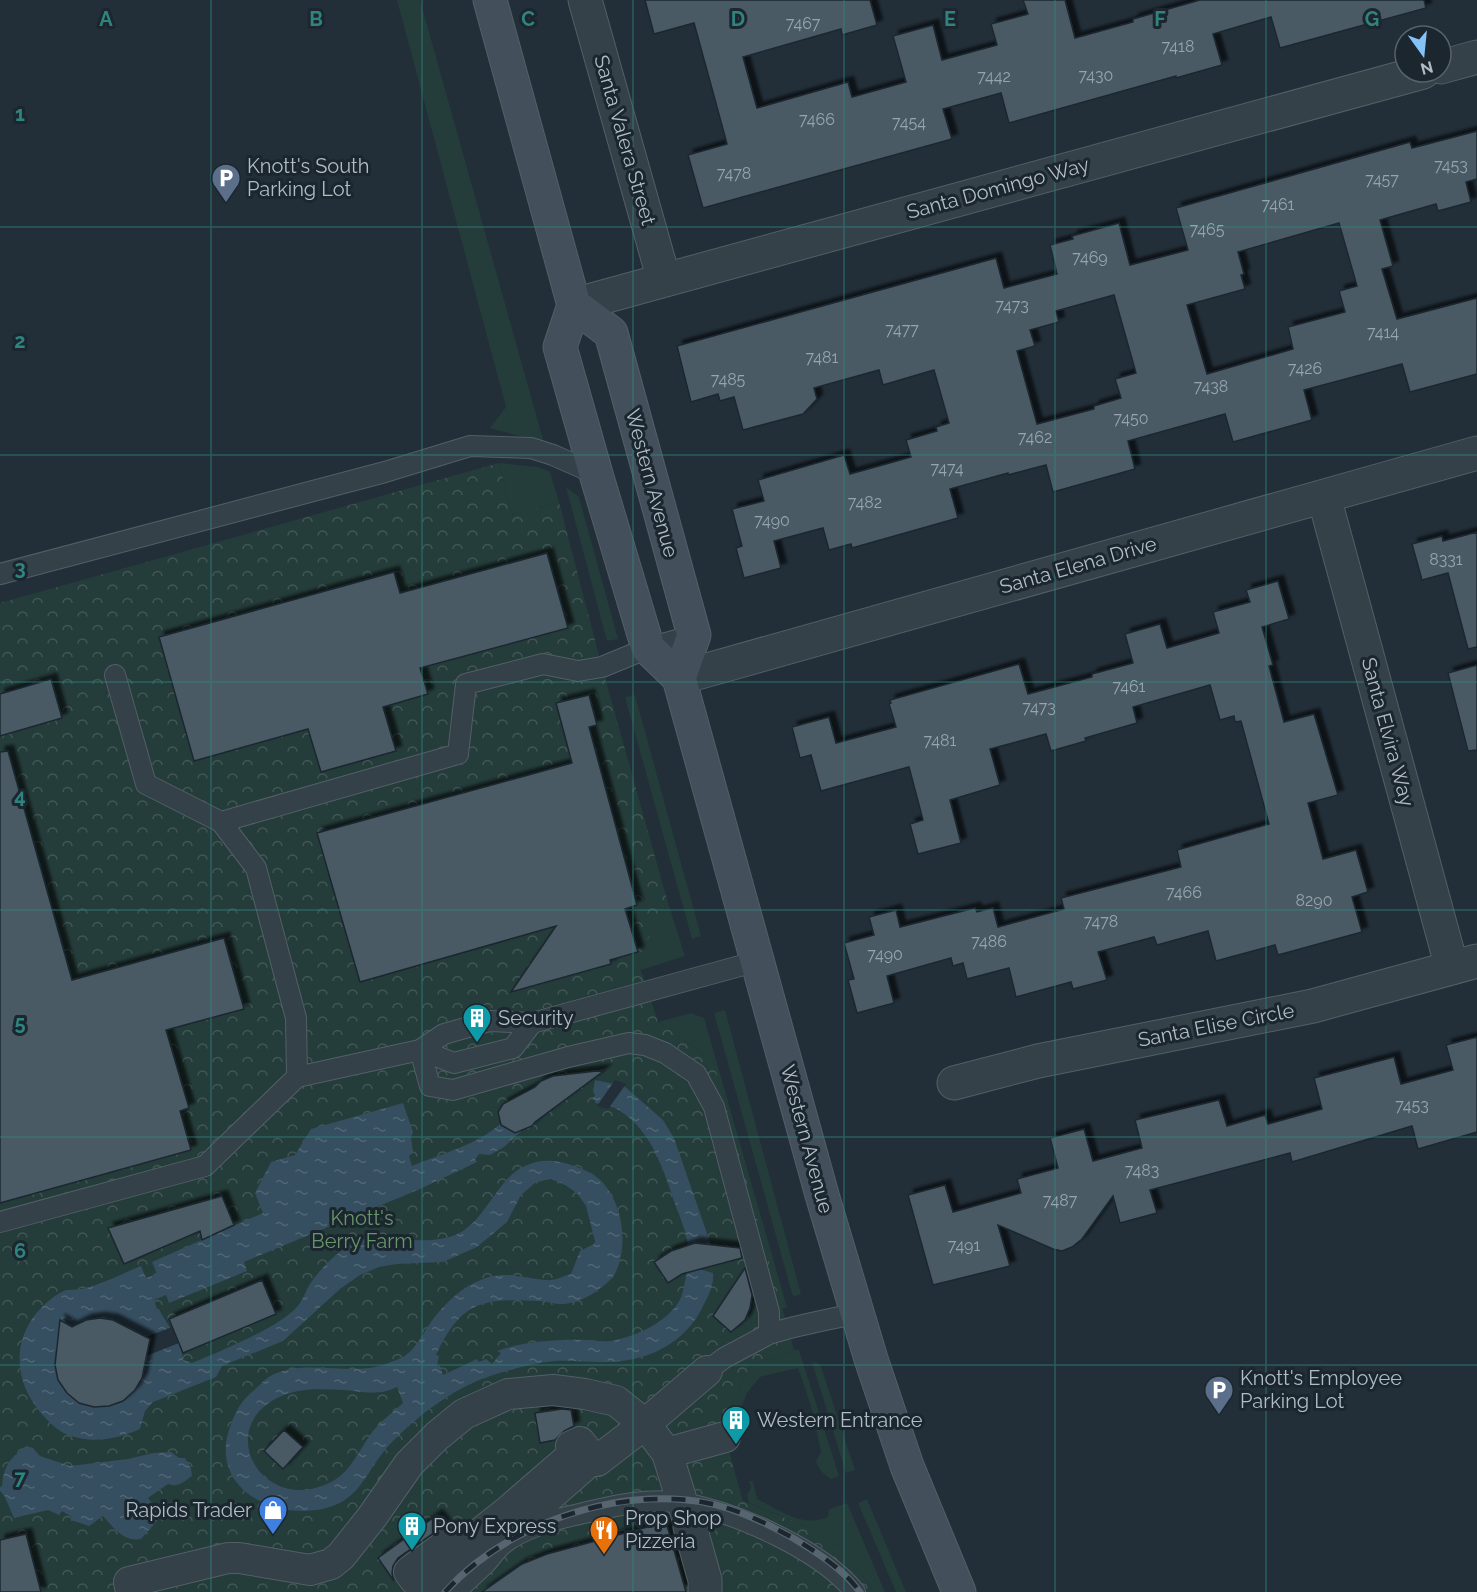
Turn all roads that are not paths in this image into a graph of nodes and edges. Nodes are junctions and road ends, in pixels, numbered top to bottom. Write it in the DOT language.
graph roads {
  1 [pos="490,0"];
  2 [pos="585,0"];
  3 [pos="1477,57"];
  4 [pos="1453,64"];
  5 [pos="1393,80"];
  6 [pos="664,279"];
  7 [pos="574,305"];
  8 [pos="1477,453"];
  9 [pos="596,474"];
  10 [pos="1324,496"];
  11 [pos="0,574"];
  12 [pos="693,635"];
  13 [pos="648,648"];
  14 [pos="115,675"];
  15 [pos="679,678"];
  16 [pos="221,822"];
  17 [pos="758,961"];
  18 [pos="1465,964"];
  19 [pos="532,1023"];
  20 [pos="420,1050"];
  21 [pos="297,1077"];
  22 [pos="954,1083"];
  23 [pos="0,1222"];
  24 [pos="857,1313"];
  25 [pos="769,1334"];
  26 [pos="707,1371"];
  27 [pos="645,1424"];
  28 [pos="725,1437"];
  29 [pos="667,1453"];
  30 [pos="597,1461"];
  31 [pos="686,1515"];
  32 [pos="504,1543"];
  33 [pos="425,1586"];
  34 [pos="131,1592"];
  35 [pos="455,1592"];
  36 [pos="705,1592"];
  37 [pos="855,1592"];
  38 [pos="959,1592"];
  1 -- 7 [label="main road"];
  2 -- 6 [label="street, Santa Valera Street"];
  3 -- 4 [label="street"];
  5 -- 6 [label="street, Santa Domingo Way"];
  6 -- 7 [label="street, Santa Domingo Way"];
  7 -- 9 [label="main road"];
  7 -- 12 [label="main road, Western Avenue"];
  8 -- 10 [label="street, Santa Elena Drive"];
  9 -- 11 [label="lane"];
  9 -- 13 [label="main road"];
  10 -- 15 [label="street, Santa Elena Drive"];
  10 -- 18 [label="street, Santa Elvira Way"];
  12 -- 13 [label="lane"];
  12 -- 15 [label="main road"];
  13 -- 15 [label="main road"];
  13 -- 16 [label="lane"];
  14 -- 16 [label="lane"];
  15 -- 17 [label="main road, Western Avenue"];
  16 -- 21 [label="lane"];
  17 -- 19 [label="lane"];
  17 -- 24 [label="main road, Western Avenue"];
  18 -- 22 [label="street, Santa Elise Circle"];
  19 -- 20 [label="lane"];
  19 -- 20 [label="lane"];
  20 -- 21 [label="lane"];
  20 -- 25 [label="lane"];
  21 -- 23 [label="lane"];
  24 -- 25 [label="lane"];
  24 -- 38 [label="main road, Western Avenue"];
  25 -- 26 [label="lane"];
  26 -- 27 [label="street"];
  27 -- 29 [label="street"];
  27 -- 30 [label="street"];
  27 -- 34 [label="street"];
  28 -- 29 [label="street"];
  29 -- 31 [label="street"];
  30 -- 32 [label="lane"];
  31 -- 32 [label="lane"];
  31 -- 36 [label="street"];
  31 -- 37 [label="lane"];
  32 -- 35 [label="lane"];
  33 -- 33 [label="street"];
}
